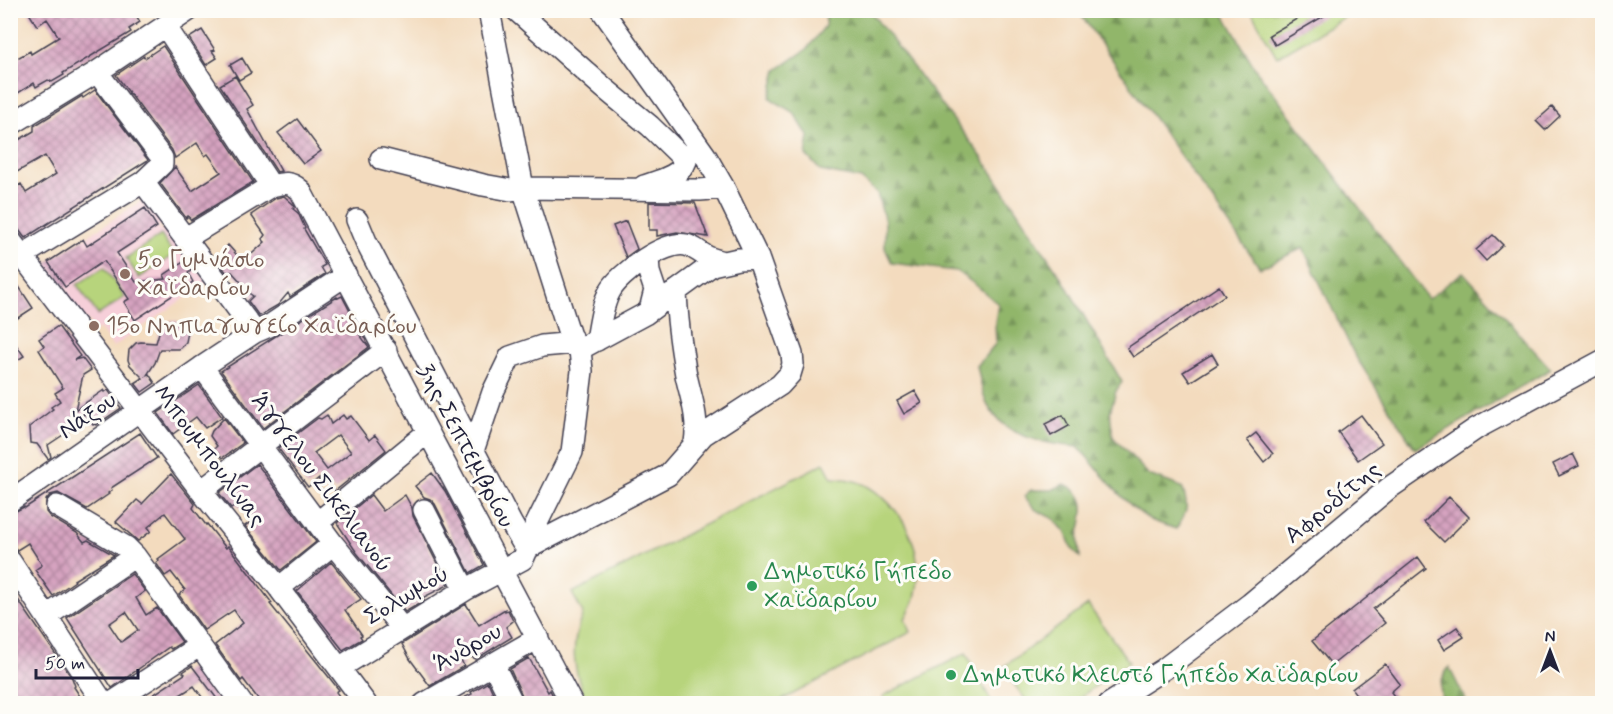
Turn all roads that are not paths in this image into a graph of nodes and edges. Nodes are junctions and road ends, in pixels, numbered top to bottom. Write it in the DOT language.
graph roads {
  1 [pos="189,10"];
  2 [pos="516,10"];
  3 [pos="602,10"];
  4 [pos="496,14"];
  5 [pos="166,27"];
  6 [pos="97,72"];
  7 [pos="10,125"];
  8 [pos="381,159"];
  9 [pos="143,182"];
  10 [pos="271,186"];
  11 [pos="523,188"];
  12 [pos="724,188"];
  13 [pos="636,190"];
  14 [pos="357,220"];
  15 [pos="186,238"];
  16 [pos="17,248"];
  17 [pos="648,257"];
  18 [pos="758,258"];
  19 [pos="723,262"];
  20 [pos="346,274"];
  21 [pos="675,291"];
  22 [pos="650,310"];
  23 [pos="255,332"];
  24 [pos="584,344"];
  25 [pos="386,350"];
  26 [pos="1602,361"];
  27 [pos="202,367"];
  28 [pos="141,410"];
  29 [pos="428,432"];
  30 [pos="695,443"];
  31 [pos="259,446"];
  32 [pos="474,448"];
  33 [pos="201,491"];
  34 [pos="10,501"];
  35 [pos="57,506"];
  36 [pos="424,510"];
  37 [pos="317,523"];
  38 [pos="333,544"];
  39 [pos="528,548"];
  40 [pos="135,556"];
  41 [pos="10,561"];
  42 [pos="501,570"];
  43 [pos="279,588"];
  44 [pos="465,590"];
  45 [pos="47,616"];
  46 [pos="402,628"];
  47 [pos="538,638"];
  48 [pos="199,646"];
  49 [pos="493,664"];
  50 [pos="339,668"];
  51 [pos="104,704"];
  52 [pos="110,704"];
  53 [pos="242,704"];
  54 [pos="366,704"];
  55 [pos="424,704"];
  56 [pos="513,704"];
  57 [pos="572,704"];
  58 [pos="1109,704"];
  1 -- 5 [label="street"];
  2 -- 13 [label="street"];
  3 -- 12 [label="street"];
  4 -- 11 [label="street"];
  5 -- 6 [label="street"];
  5 -- 10 [label="street"];
  6 -- 7 [label="street"];
  6 -- 9 [label="street"];
  8 -- 11 [label="street"];
  9 -- 15 [label="street"];
  9 -- 16 [label="street"];
  10 -- 15 [label="street"];
  10 -- 20 [label="street, 3ης Σεπτεμβρίου"];
  11 -- 13 [label="street"];
  11 -- 24 [label="street"];
  12 -- 13 [label="street"];
  12 -- 18 [label="street"];
  14 -- 32 [label="street"];
  15 -- 23 [label="street"];
  16 -- 28 [label="street, Μπουμπουλίνας"];
  17 -- 19 [label="street"];
  17 -- 22 [label="street"];
  17 -- 24 [label="street"];
  18 -- 19 [label="street"];
  18 -- 30 [label="street"];
  19 -- 21 [label="street"];
  20 -- 23 [label="street, Νάξου"];
  20 -- 25 [label="street, 3ης Σεπτεμβρίου"];
  21 -- 22 [label="street"];
  21 -- 30 [label="street"];
  22 -- 24 [label="street"];
  23 -- 27 [label="street, Νάξου"];
  24 -- 32 [label="street"];
  24 -- 39 [label="street"];
  25 -- 29 [label="street, 3ης Σεπτεμβρίου"];
  25 -- 31 [label="street"];
  26 -- 58 [label="street, Αφροδίτης"];
  27 -- 28 [label="street, Νάξου"];
  27 -- 31 [label="street, Άγγελου Σικελιανού"];
  28 -- 33 [label="street, Μπουμπουλίνας"];
  28 -- 34 [label="street, Νάξου"];
  29 -- 37 [label="street"];
  29 -- 42 [label="street, 3ης Σεπτεμβρίου"];
  30 -- 39 [label="street"];
  31 -- 33 [label="street"];
  31 -- 37 [label="street, Άγγελου Σικελιανού"];
  32 -- 39 [label="street"];
  33 -- 43 [label="street, Μπουμπουλίνας"];
  35 -- 40 [label="street"];
  36 -- 44 [label="street"];
  37 -- 38 [label="street, Άγγελου Σικελιανού"];
  38 -- 43 [label="street"];
  38 -- 46 [label="street, Άγγελου Σικελιανού"];
  39 -- 42 [label="street, Σολωμού"];
  40 -- 45 [label="street"];
  40 -- 48 [label="street"];
  41 -- 45 [label="street"];
  42 -- 44 [label="street, Σολωμού"];
  42 -- 47 [label="street, 3ης Σεπτεμβρίου"];
  43 -- 50 [label="street, Μπουμπουλίνας"];
  44 -- 46 [label="street, Σολωμού"];
  45 -- 51 [label="street"];
  46 -- 50 [label="street, Σολωμού"];
  47 -- 49 [label="street, Άνδρου"];
  47 -- 57 [label="street, 3ης Σεπτεμβρίου"];
  48 -- 52 [label="street"];
  48 -- 53 [label="street"];
  49 -- 55 [label="street, Άνδρου"];
  49 -- 56 [label="street"];
  50 -- 54 [label="street, Μπουμπουλίνας"];
}
